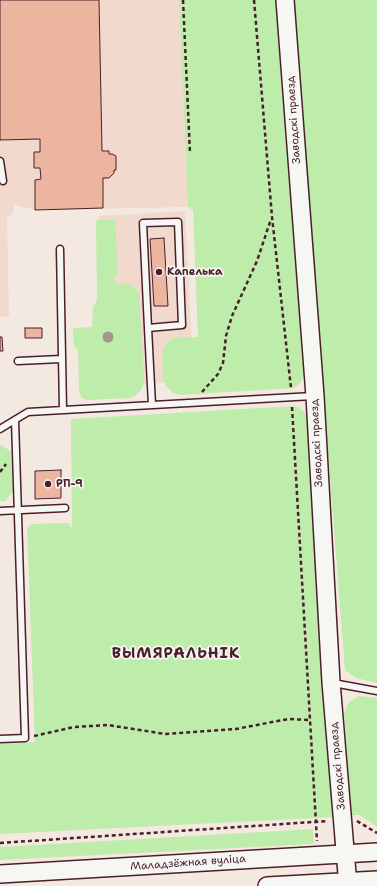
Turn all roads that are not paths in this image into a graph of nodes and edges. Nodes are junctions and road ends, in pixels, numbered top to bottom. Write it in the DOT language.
graph roads {
  1 [pos="285,0"];
  2 [pos="0,161"];
  3 [pos="3,181"];
  4 [pos="60,249"];
  5 [pos="148,328"];
  6 [pos="61,359"];
  7 [pos="18,361"];
  8 [pos="315,396"];
  9 [pos="152,405"];
  10 [pos="63,410"];
  11 [pos="15,420"];
  12 [pos="0,429"];
  13 [pos="65,508"];
  14 [pos="18,510"];
  15 [pos="0,511"];
  16 [pos="331,682"];
  17 [pos="377,692"];
  18 [pos="0,739"];
  19 [pos="377,852"];
  20 [pos="345,854"];
  21 [pos="0,874"];
  22 [pos="377,880"];
  23 [pos="348,884"];
  24 [pos="267,886"];
  1 -- 8 [label="street, Заводскі праезд"];
  2 -- 3 [label="lane"];
  4 -- 6 [label="lane"];
  5 -- 5 [label="lane"];
  5 -- 9 [label="lane"];
  6 -- 7 [label="lane"];
  6 -- 10 [label="lane"];
  8 -- 9 [label="lane"];
  8 -- 16 [label="street, Заводскі праезд"];
  9 -- 10 [label="lane"];
  10 -- 11 [label="lane"];
  11 -- 12 [label="lane"];
  11 -- 14 [label="lane"];
  13 -- 14 [label="lane"];
  14 -- 15 [label="lane"];
  14 -- 18 [label="lane"];
  16 -- 17 [label="lane"];
  16 -- 20 [label="street, Заводскі праезд"];
  19 -- 20 [label="street, Маладзёжная вуліца"];
  20 -- 21 [label="street, Маладзёжная вуліца"];
  20 -- 23 [label="street, Заводскі праезд"];
  22 -- 23 [label="street"];
  23 -- 24 [label="street"];
}
